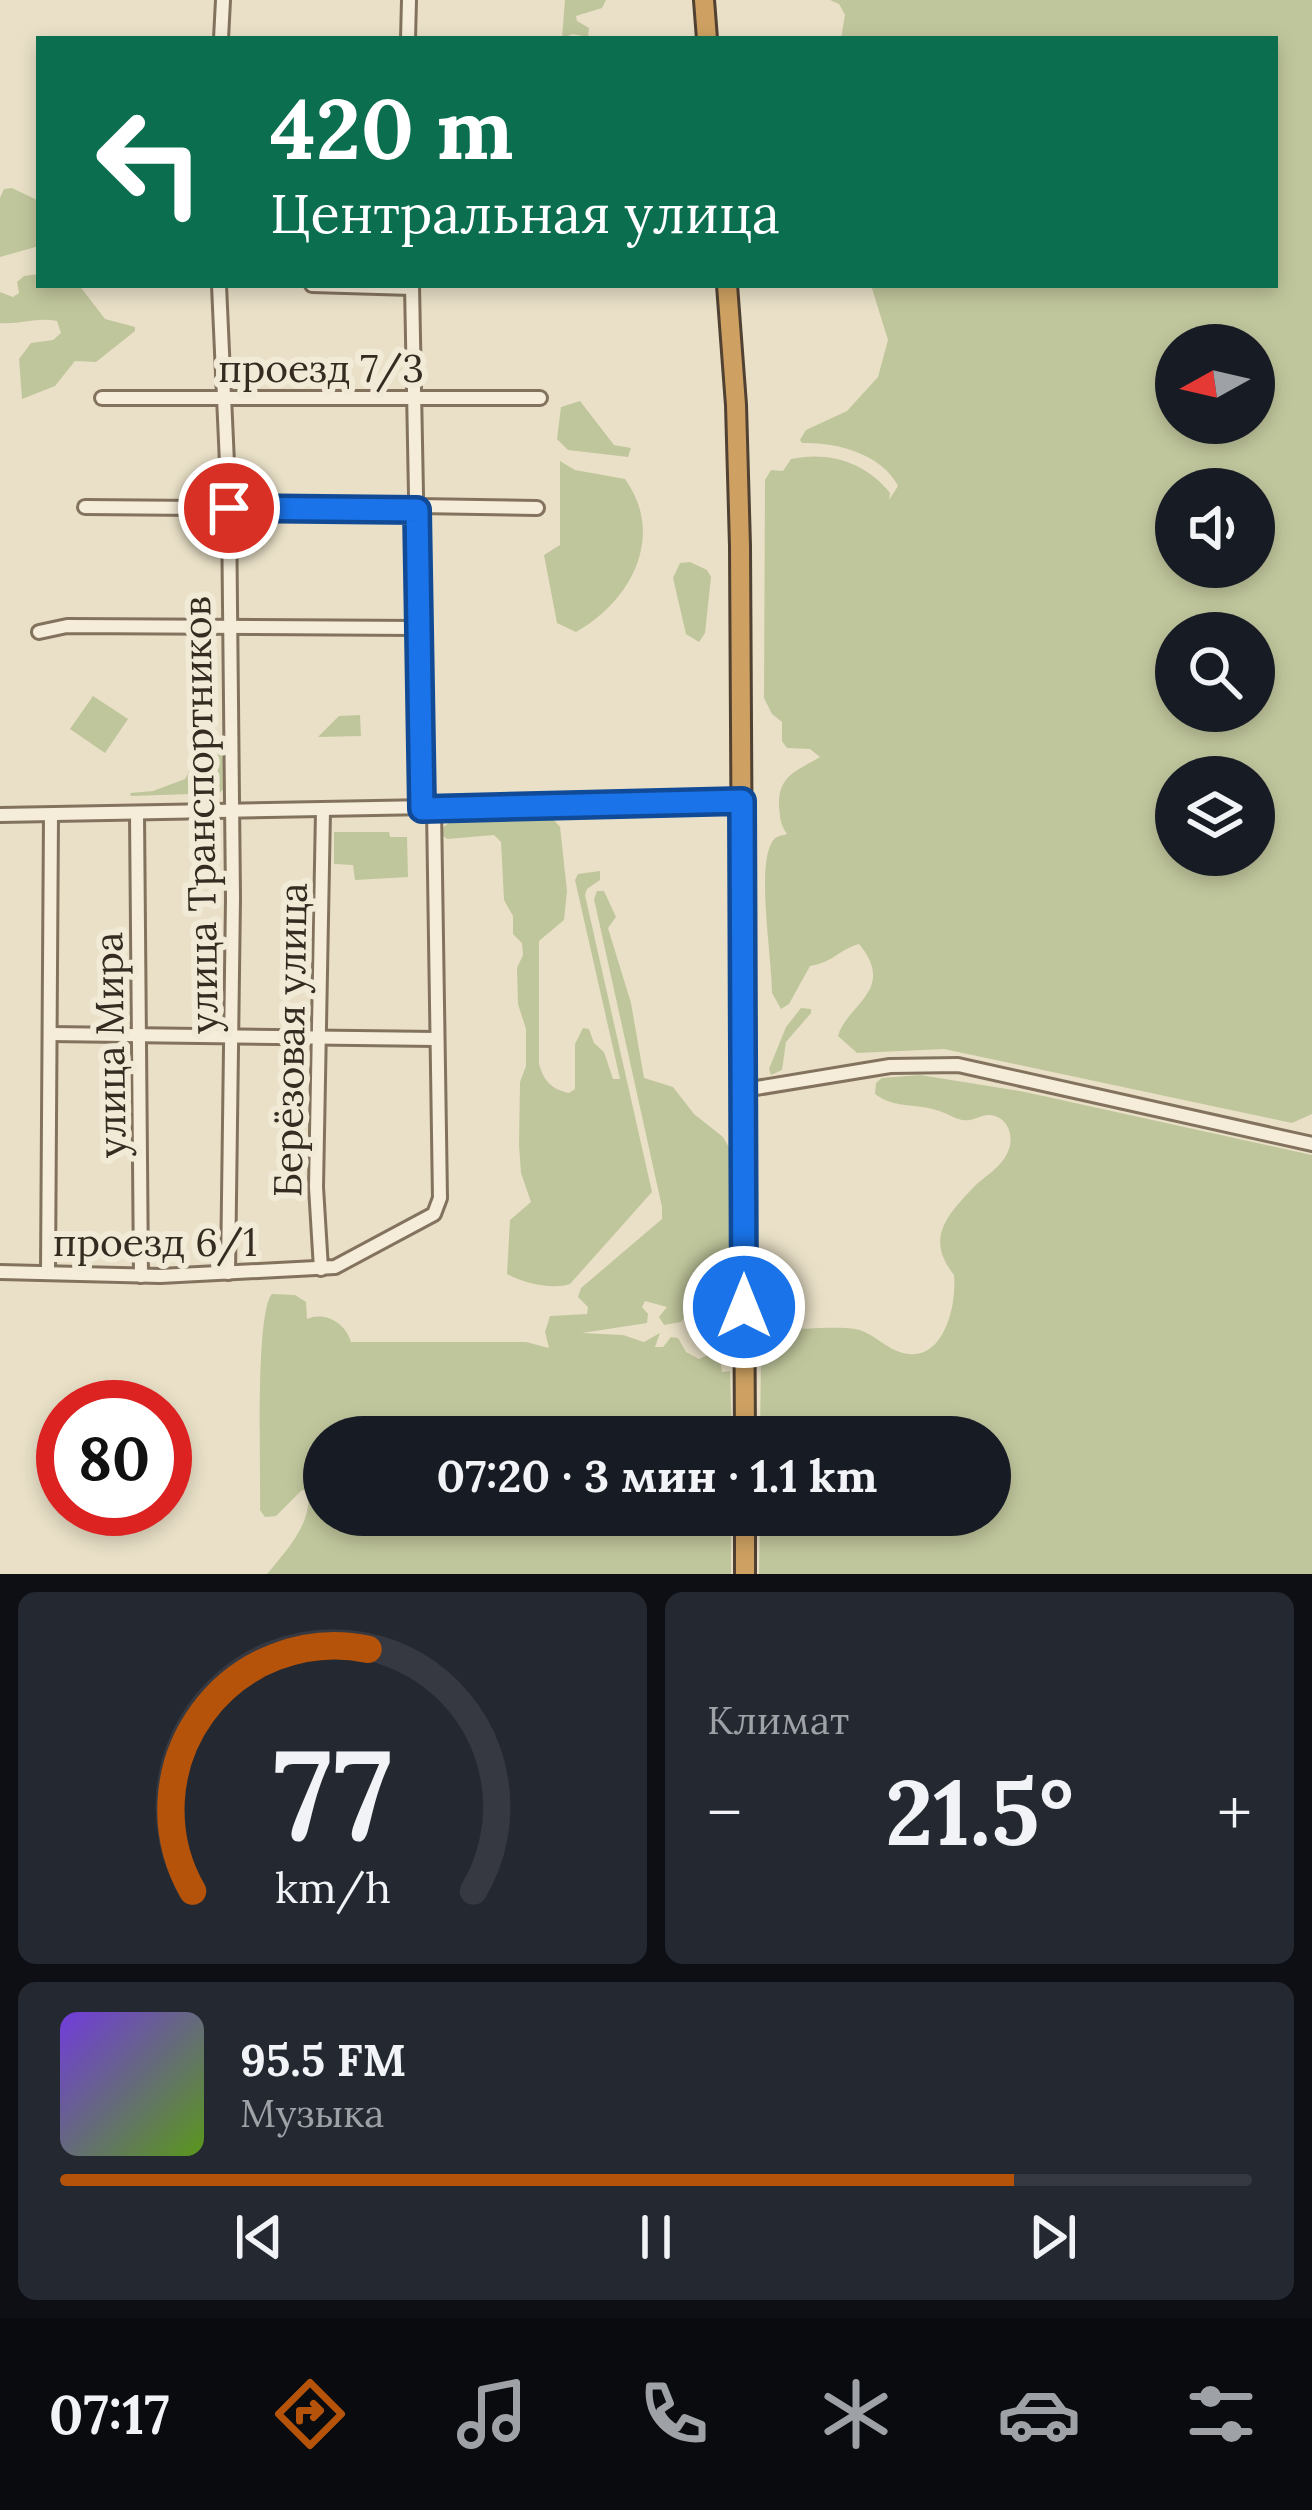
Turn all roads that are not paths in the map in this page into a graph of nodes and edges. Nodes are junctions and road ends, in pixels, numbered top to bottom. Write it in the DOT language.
graph roads {
  1 [pos="223,0"];
  2 [pos="409,0"];
  3 [pos="704,0"];
  4 [pos="221,36"];
  5 [pos="409,36"];
  6 [pos="707,36"];
  7 [pos="219,288"];
  8 [pos="412,288"];
  9 [pos="727,288"];
  10 [pos="102,398"];
  11 [pos="224,398"];
  12 [pos="417,398"];
  13 [pos="540,398"];
  14 [pos="85,508"];
  15 [pos="229,508"];
  16 [pos="417,508"];
  17 [pos="537,508"];
  18 [pos="228,628"];
  19 [pos="418,628"];
  20 [pos="39,632"];
  21 [pos="742,801"];
  22 [pos="428,809"];
  23 [pos="230,812"];
  24 [pos="323,812"];
  25 [pos="137,814"];
  26 [pos="0,815"];
  27 [pos="51,815"];
  28 [pos="50,1034"];
  29 [pos="140,1038"];
  30 [pos="319,1038"];
  31 [pos="233,1039"];
  32 [pos="437,1039"];
  33 [pos="744,1090"];
  34 [pos="1312,1144"];
  35 [pos="321,1269"];
  36 [pos="0,1272"];
  37 [pos="48,1273"];
  38 [pos="228,1273"];
  39 [pos="141,1276"];
  40 [pos="745,1416"];
  41 [pos="745,1536"];
  42 [pos="745,1574"];
  1 -- 4 [label="street"];
  2 -- 5 [label="street"];
  3 -- 6 [label="highway"];
  7 -- 11 [label="street, улица Транспортников"];
  8 -- 12 [label="street"];
  9 -- 21 [label="highway"];
  10 -- 11 [label="street, проезд 7/3"];
  11 -- 12 [label="street, проезд 7/3"];
  11 -- 15 [label="street, улица Транспортников"];
  12 -- 13 [label="street, проезд 7/3"];
  12 -- 16 [label="street"];
  14 -- 15 [label="street"];
  15 -- 16 [label="street"];
  15 -- 18 [label="street, улица Транспортников"];
  16 -- 17 [label="street"];
  16 -- 19 [label="street"];
  18 -- 19 [label="street"];
  18 -- 20 [label="street"];
  18 -- 23 [label="street, улица Транспортников"];
  19 -- 22 [label="street"];
  21 -- 22 [label="street"];
  21 -- 33 [label="highway"];
  22 -- 24 [label="street"];
  22 -- 32 [label="street"];
  23 -- 24 [label="street"];
  23 -- 25 [label="street"];
  23 -- 31 [label="street, улица Транспортников"];
  24 -- 30 [label="street, Берёзовая улица"];
  25 -- 27 [label="street"];
  25 -- 29 [label="street, улица Мира"];
  26 -- 27 [label="street"];
  27 -- 28 [label="street"];
  28 -- 29 [label="street"];
  28 -- 37 [label="street"];
  29 -- 31 [label="street"];
  29 -- 39 [label="street, улица Мира"];
  30 -- 31 [label="street"];
  30 -- 32 [label="street"];
  30 -- 35 [label="street, Берёзовая улица"];
  31 -- 38 [label="street, улица Транспортников"];
  32 -- 35 [label="street, проезд 6/1"];
  33 -- 34 [label="street"];
  33 -- 40 [label="highway"];
  35 -- 38 [label="street, проезд 6/1"];
  36 -- 37 [label="street, проезд 6/1"];
  37 -- 39 [label="street, проезд 6/1"];
  38 -- 39 [label="street, проезд 6/1"];
  41 -- 42 [label="highway"];
}
